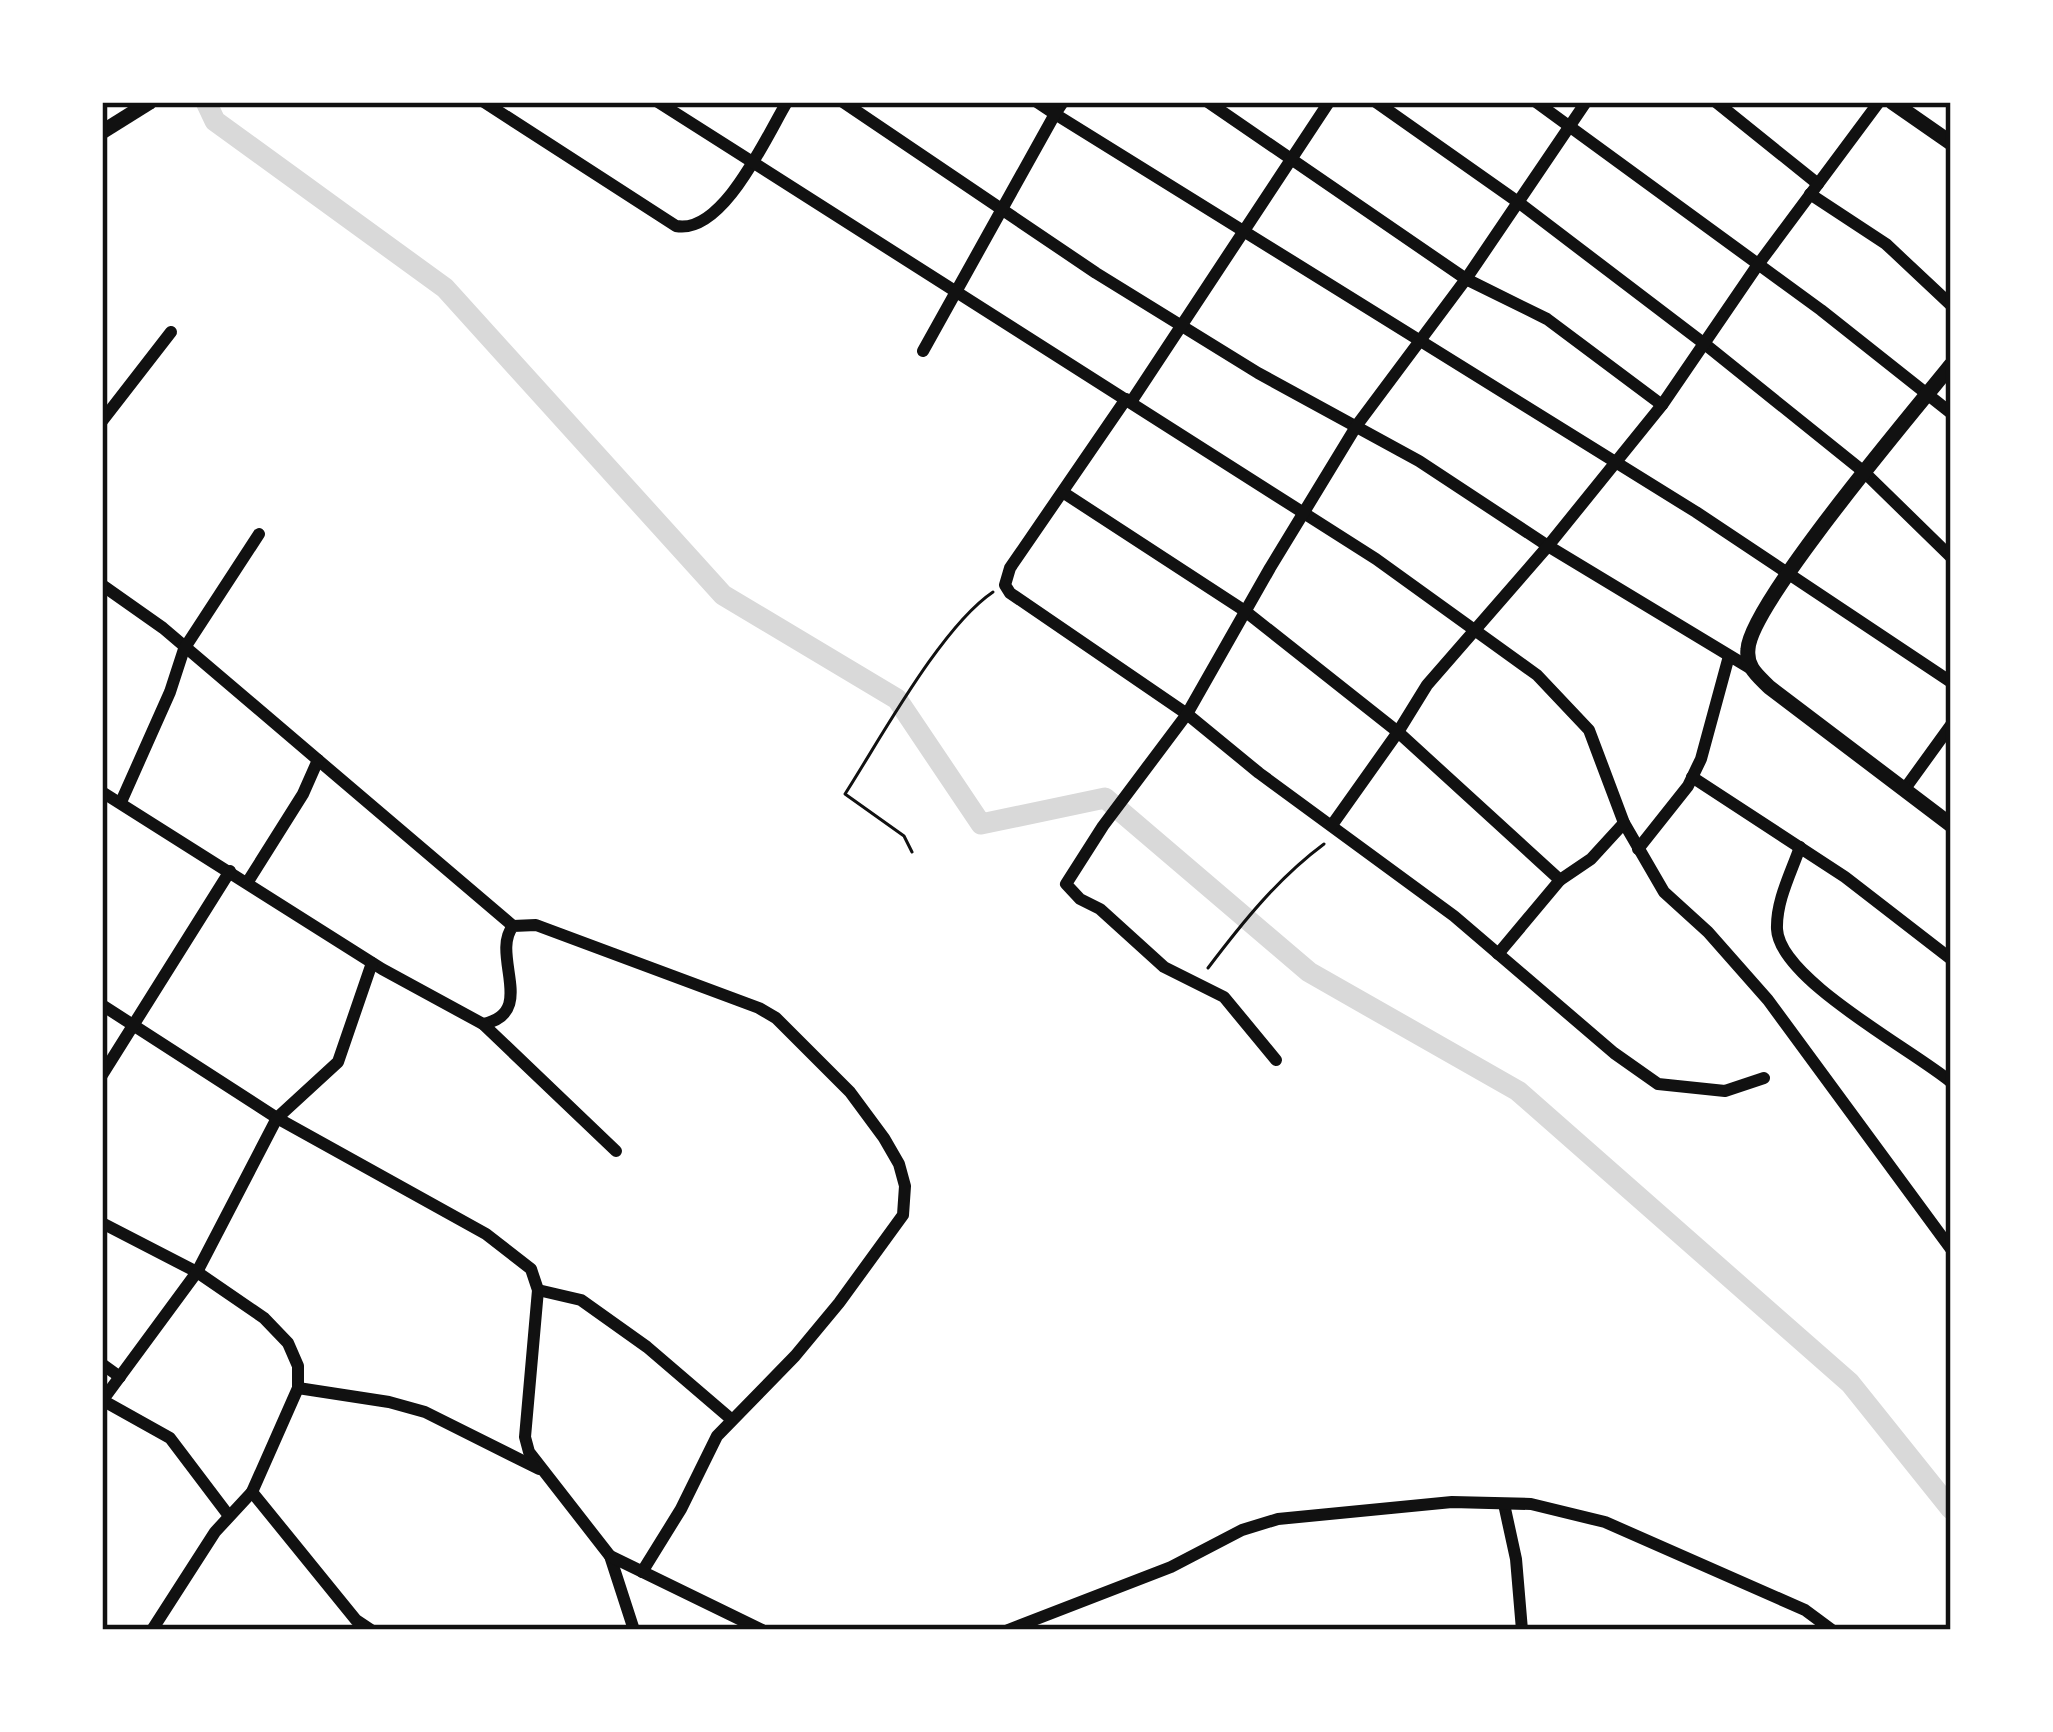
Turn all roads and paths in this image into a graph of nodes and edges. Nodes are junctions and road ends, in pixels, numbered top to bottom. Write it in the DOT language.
graph roads {
  1 [pos="150,102"];
  2 [pos="484,102"];
  3 [pos="518,102"];
  4 [pos="658,102"];
  5 [pos="787,102"];
  6 [pos="843,102"];
  7 [pos="1037,102"];
  8 [pos="1208,102"];
  9 [pos="1329,102"];
  10 [pos="1376,102"];
  11 [pos="1536,102"];
  12 [pos="1586,102"];
  13 [pos="1716,102"];
  14 [pos="1879,102"];
  15 [pos="1892,102"];
  16 [pos="1059,108"];
  17 [pos="510,117"];
  18 [pos="1569,126"];
  19 [pos="102,132"];
  20 [pos="1951,143"];
  21 [pos="1292,159"];
  22 [pos="749,164"];
  23 [pos="1814,189"];
  24 [pos="1517,202"];
  25 [pos="1002,210"];
  26 [pos="1244,231"];
  27 [pos="1757,266"];
  28 [pos="1466,280"];
  29 [pos="955,291"];
  30 [pos="1951,305"];
  31 [pos="1181,325"];
  32 [pos="171,332"];
  33 [pos="1418,343"];
  34 [pos="1706,345"];
  35 [pos="923,351"];
  36 [pos="1951,364"];
  37 [pos="1928,394"];
  38 [pos="1129,400"];
  39 [pos="1662,405"];
  40 [pos="1951,413"];
  41 [pos="102,422"];
  42 [pos="1357,425"];
  43 [pos="1616,464"];
  44 [pos="1864,472"];
  45 [pos="1064,493"];
  46 [pos="1304,513"];
  47 [pos="259,534"];
  48 [pos="1549,546"];
  49 [pos="1951,557"];
  50 [pos="1789,575"];
  51 [pos="102,585"];
  52 [pos="1005,585"];
  53 [pos="1245,611"];
  54 [pos="1474,630"];
  55 [pos="184,649"];
  56 [pos="1729,656"];
  57 [pos="1750,668"];
  58 [pos="1951,682"];
  59 [pos="1187,714"];
  60 [pos="1951,725"];
  61 [pos="1398,732"];
  62 [pos="318,760"];
  63 [pos="1692,777"];
  64 [pos="1904,790"];
  65 [pos="102,792"];
  66 [pos="121,802"];
  67 [pos="1624,823"];
  68 [pos="1951,825"];
  69 [pos="1336,829"];
  70 [pos="1800,848"];
  71 [pos="1638,849"];
  72 [pos="912,852"];
  73 [pos="230,871"];
  74 [pos="1560,880"];
  75 [pos="248,883"];
  76 [pos="514,926"];
  77 [pos="1498,953"];
  78 [pos="1951,959"];
  79 [pos="373,963"];
  80 [pos="1196,984"];
  81 [pos="102,1005"];
  82 [pos="483,1024"];
  83 [pos="135,1025"];
  84 [pos="1276,1060"];
  85 [pos="102,1075"];
  86 [pos="1765,1078"];
  87 [pos="1951,1082"];
  88 [pos="277,1118"];
  89 [pos="616,1150"];
  90 [pos="102,1222"];
  91 [pos="1945,1229"];
  92 [pos="1951,1250"];
  93 [pos="197,1272"];
  94 [pos="538,1290"];
  95 [pos="102,1364"];
  96 [pos="121,1377"];
  97 [pos="298,1388"];
  98 [pos="102,1401"];
  99 [pos="731,1420"];
  100 [pos="544,1471"];
  101 [pos="251,1492"];
  102 [pos="1504,1504"];
  103 [pos="229,1516"];
  104 [pos="610,1556"];
  105 [pos="642,1572"];
  106 [pos="353,1625"];
  107 [pos="1030,1626"];
  108 [pos="152,1630"];
  109 [pos="371,1630"];
  110 [pos="634,1630"];
  111 [pos="762,1630"];
  112 [pos="1008,1630"];
  113 [pos="1522,1630"];
  114 [pos="1832,1630"];
  1 -- 19 [label="street"];
  2 -- 17 [label="street"];
  3 -- 17 [label="street"];
  4 -- 22 [label="street"];
  5 -- 22 [label="street"];
  6 -- 25 [label="street"];
  7 -- 16 [label="street"];
  8 -- 21 [label="street"];
  9 -- 21 [label="street"];
  10 -- 24 [label="street"];
  11 -- 18 [label="street"];
  12 -- 18 [label="street"];
  13 -- 23 [label="street"];
  14 -- 23 [label="street"];
  15 -- 20 [label="street"];
  16 -- 25 [label="street"];
  16 -- 26 [label="street"];
  17 -- 22 [label="street"];
  18 -- 24 [label="street"];
  18 -- 27 [label="street"];
  21 -- 26 [label="street"];
  21 -- 28 [label="street"];
  22 -- 29 [label="street"];
  23 -- 27 [label="street"];
  23 -- 30 [label="street"];
  24 -- 28 [label="street"];
  24 -- 34 [label="street"];
  25 -- 29 [label="street"];
  25 -- 31 [label="street"];
  26 -- 31 [label="street"];
  26 -- 33 [label="street"];
  27 -- 34 [label="street"];
  27 -- 37 [label="street"];
  28 -- 33 [label="street"];
  28 -- 39 [label="street"];
  29 -- 35 [label="street"];
  29 -- 38 [label="street"];
  31 -- 38 [label="street"];
  31 -- 42 [label="street"];
  32 -- 41 [label="street"];
  33 -- 42 [label="street"];
  33 -- 43 [label="street"];
  34 -- 39 [label="street"];
  34 -- 44 [label="street"];
  36 -- 37 [label="street"];
  37 -- 40 [label="street"];
  37 -- 44 [label="street"];
  38 -- 45 [label="street"];
  38 -- 46 [label="street"];
  39 -- 43 [label="street"];
  42 -- 46 [label="street"];
  42 -- 48 [label="street"];
  43 -- 48 [label="street"];
  43 -- 50 [label="street"];
  44 -- 49 [label="street"];
  44 -- 50 [label="street"];
  45 -- 52 [label="street"];
  45 -- 53 [label="street"];
  46 -- 53 [label="street"];
  46 -- 54 [label="street"];
  47 -- 55 [label="street"];
  48 -- 54 [label="street"];
  48 -- 56 [label="street"];
  50 -- 57 [label="street"];
  50 -- 58 [label="street"];
  51 -- 55 [label="street"];
  52 -- 59 [label="street"];
  52 -- 72 [label="path"];
  53 -- 59 [label="street"];
  53 -- 61 [label="street"];
  54 -- 61 [label="street"];
  54 -- 67 [label="street"];
  55 -- 62 [label="street"];
  55 -- 66 [label="street"];
  56 -- 57 [label="street"];
  56 -- 63 [label="street"];
  57 -- 64 [label="street"];
  59 -- 69 [label="street"];
  59 -- 80 [label="street"];
  60 -- 64 [label="street"];
  61 -- 69 [label="street"];
  61 -- 74 [label="street"];
  62 -- 75 [label="street"];
  62 -- 76 [label="street"];
  63 -- 70 [label="street"];
  63 -- 71 [label="street"];
  64 -- 68 [label="street"];
  65 -- 66 [label="street"];
  66 -- 73 [label="street"];
  67 -- 71 [label="street"];
  67 -- 74 [label="street"];
  69 -- 77 [label="street"];
  69 -- 80 [label="path"];
  70 -- 78 [label="street"];
  70 -- 87 [label="street"];
  71 -- 91 [label="street"];
  73 -- 75 [label="street"];
  73 -- 83 [label="street"];
  74 -- 77 [label="street"];
  75 -- 79 [label="street"];
  76 -- 82 [label="street"];
  76 -- 99 [label="street"];
  77 -- 86 [label="street"];
  79 -- 82 [label="street"];
  79 -- 88 [label="street"];
  80 -- 84 [label="street"];
  81 -- 83 [label="street"];
  82 -- 89 [label="street"];
  83 -- 85 [label="street"];
  83 -- 88 [label="street"];
  88 -- 93 [label="street"];
  88 -- 94 [label="street"];
  90 -- 93 [label="street"];
  91 -- 92 [label="street"];
  93 -- 96 [label="street"];
  93 -- 97 [label="street"];
  94 -- 99 [label="street"];
  94 -- 100 [label="street"];
  95 -- 96 [label="street"];
  96 -- 98 [label="street"];
  97 -- 100 [label="street"];
  97 -- 101 [label="street"];
  98 -- 103 [label="street"];
  99 -- 105 [label="street"];
  100 -- 104 [label="street"];
  101 -- 103 [label="street"];
  101 -- 106 [label="street"];
  102 -- 107 [label="street"];
  102 -- 113 [label="street"];
  102 -- 114 [label="street"];
  103 -- 108 [label="street"];
  104 -- 105 [label="street"];
  104 -- 110 [label="street"];
  105 -- 111 [label="street"];
  106 -- 109 [label="street"];
  107 -- 112 [label="street"];
}
